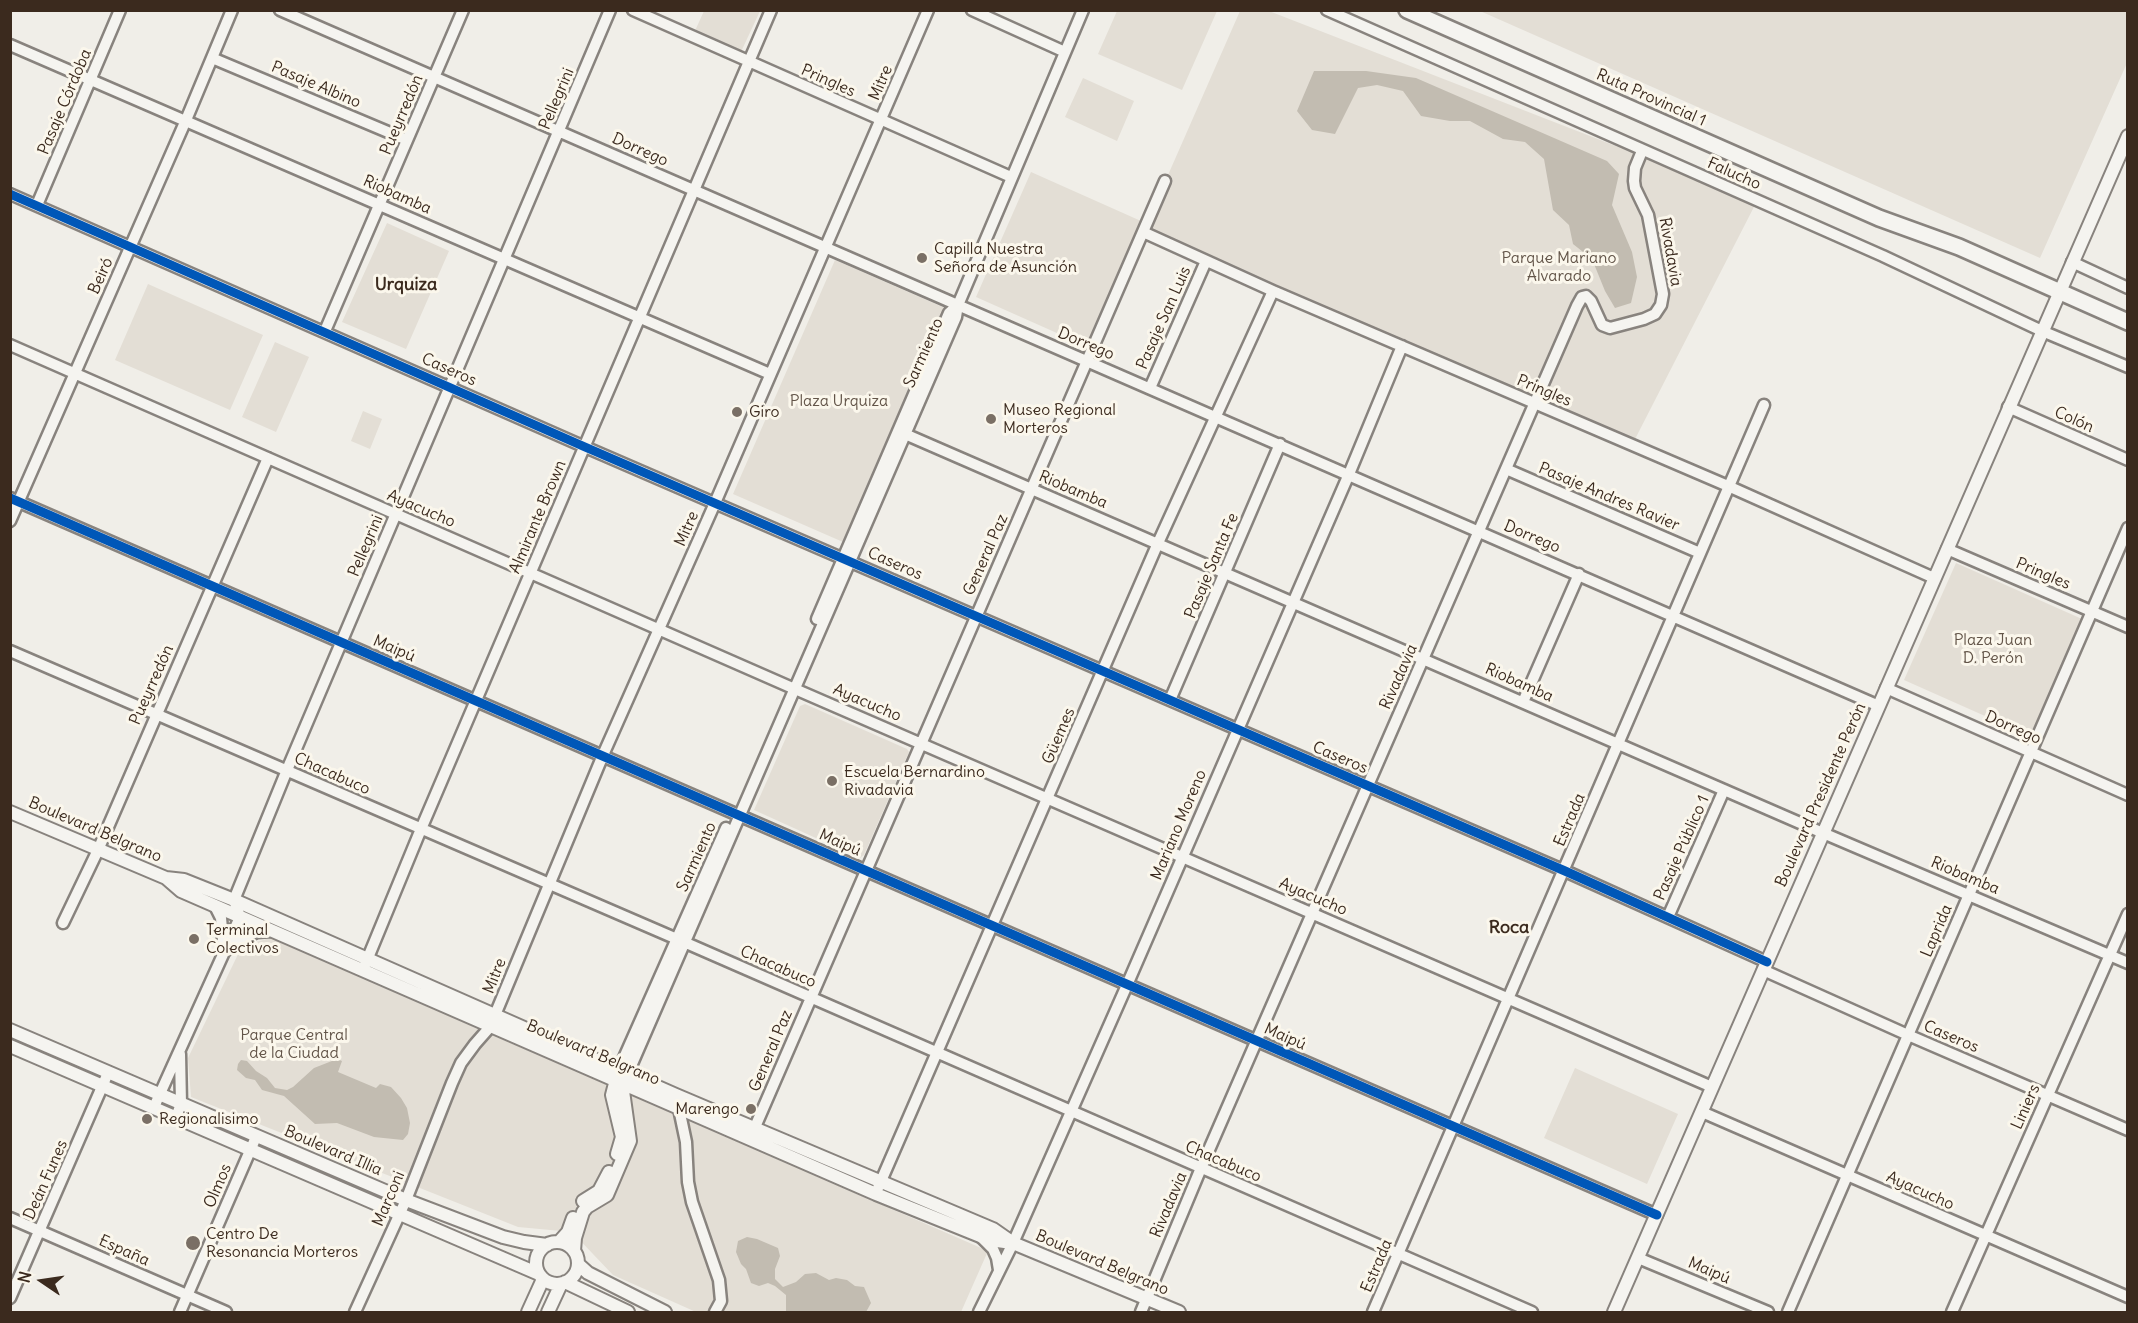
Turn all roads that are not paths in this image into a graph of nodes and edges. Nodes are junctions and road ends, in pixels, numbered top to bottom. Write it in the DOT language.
graph roads {
  1 [pos="120,10"];
  2 [pos="232,10"];
  3 [pos="280,10"];
  4 [pos="463,10"];
  5 [pos="610,10"];
  6 [pos="633,10"];
  7 [pos="771,10"];
  8 [pos="928,10"];
  9 [pos="972,10"];
  10 [pos="1083,10"];
  11 [pos="1327,10"];
  12 [pos="1407,10"];
  13 [pos="10,45"];
  14 [pos="1065,52"];
  15 [pos="212,58"];
  16 [pos="749,62"];
  17 [pos="434,77"];
  18 [pos="91,79"];
  19 [pos="186,120"];
  20 [pos="882,120"];
  21 [pos="559,131"];
  22 [pos="2127,136"];
  23 [pos="407,140"];
  24 [pos="1642,150"];
  25 [pos="1011,177"];
  26 [pos="1165,181"];
  27 [pos="694,190"];
  28 [pos="10,194"];
  29 [pos="380,204"];
  30 [pos="37,206"];
  31 [pos="1143,232"];
  32 [pos="130,246"];
  33 [pos="825,246"];
  34 [pos="505,259"];
  35 [pos="1206,261"];
  36 [pos="2072,262"];
  37 [pos="2127,288"];
  38 [pos="1273,291"];
  39 [pos="2057,296"];
  40 [pos="958,305"];
  41 [pos="640,318"];
  42 [pos="2127,322"];
  43 [pos="325,331"];
  44 [pos="2042,331"];
  45 [pos="2127,333"];
  46 [pos="10,345"];
  47 [pos="1401,346"];
  48 [pos="1087,361"];
  49 [pos="2127,368"];
  50 [pos="74,373"];
  51 [pos="770,374"];
  52 [pos="450,387"];
  53 [pos="1150,388"];
  54 [pos="1535,404"];
  55 [pos="1764,405"];
  56 [pos="2008,407"];
  57 [pos="1214,416"];
  58 [pos="902,432"];
  59 [pos="1280,444"];
  60 [pos="585,447"];
  61 [pos="268,458"];
  62 [pos="2127,460"];
  63 [pos="1506,469"];
  64 [pos="1348,474"];
  65 [pos="1728,486"];
  66 [pos="1031,488"];
  67 [pos="15,500"];
  68 [pos="715,503"];
  69 [pos="396,514"];
  70 [pos="10,520"];
  71 [pos="2127,528"];
  72 [pos="1480,531"];
  73 [pos="1158,543"];
  74 [pos="1947,549"];
  75 [pos="1700,553"];
  76 [pos="847,559"];
  77 [pos="1225,572"];
  78 [pos="531,573"];
  79 [pos="1579,574"];
  80 [pos="1934,578"];
  81 [pos="212,586"];
  82 [pos="1293,602"];
  83 [pos="2091,612"];
  84 [pos="1673,615"];
  85 [pos="975,616"];
  86 [pos="2127,627"];
  87 [pos="659,629"];
  88 [pos="341,643"];
  89 [pos="10,651"];
  90 [pos="1424,658"];
  91 [pos="1103,671"];
  92 [pos="792,687"];
  93 [pos="1886,688"];
  94 [pos="476,699"];
  95 [pos="1170,700"];
  96 [pos="1523,702"];
  97 [pos="1879,706"];
  98 [pos="155,713"];
  99 [pos="1237,729"];
  100 [pos="921,743"];
  101 [pos="1618,743"];
  102 [pos="2030,752"];
  103 [pos="603,755"];
  104 [pos="287,770"];
  105 [pos="1368,786"];
  106 [pos="1724,790"];
  107 [pos="2127,795"];
  108 [pos="1048,799"];
  109 [pos="10,812"];
  110 [pos="736,814"];
  111 [pos="421,829"];
  112 [pos="1823,834"];
  113 [pos="98,850"];
  114 [pos="1182,856"];
  115 [pos="866,871"];
  116 [pos="1564,871"];
  117 [pos="166,878"];
  118 [pos="549,884"];
  119 [pos="1969,894"];
  120 [pos="234,900"];
  121 [pos="215,906"];
  122 [pos="1313,913"];
  123 [pos="2127,914"];
  124 [pos="240,917"];
  125 [pos="1668,918"];
  126 [pos="63,923"];
  127 [pos="992,926"];
  128 [pos="272,931"];
  129 [pos="681,940"];
  130 [pos="224,952"];
  131 [pos="2110,955"];
  132 [pos="2127,963"];
  133 [pos="364,965"];
  134 [pos="1765,966"];
  135 [pos="1126,985"];
  136 [pos="810,998"];
  137 [pos="1508,998"];
  138 [pos="493,1021"];
  139 [pos="10,1030"];
  140 [pos="1908,1035"];
  141 [pos="1256,1041"];
  142 [pos="10,1046"];
  143 [pos="180,1051"];
  144 [pos="936,1053"];
  145 [pos="108,1073"];
  146 [pos="621,1077"];
  147 [pos="103,1086"];
  148 [pos="1712,1087"];
  149 [pos="160,1095"];
  150 [pos="676,1095"];
  151 [pos="2048,1095"];
  152 [pos="447,1096"];
  153 [pos="181,1104"];
  154 [pos="154,1107"];
  155 [pos="679,1109"];
  156 [pos="1071,1112"];
  157 [pos="1702,1112"];
  158 [pos="176,1117"];
  159 [pos="1454,1127"];
  160 [pos="2127,1130"];
  161 [pos="752,1134"];
  162 [pos="256,1137"];
  163 [pos="250,1149"];
  164 [pos="615,1168"];
  165 [pos="1201,1168"];
  166 [pos="1847,1176"];
  167 [pos="878,1188"];
  168 [pos="406,1200"];
  169 [pos="400,1213"];
  170 [pos="1657,1215"];
  171 [pos="10,1218"];
  172 [pos="40,1231"];
  173 [pos="979,1236"];
  174 [pos="1985,1236"];
  175 [pos="1013,1243"];
  176 [pos="553,1244"];
  177 [pos="574,1251"];
  178 [pos="1398,1254"];
  179 [pos="1638,1258"];
  180 [pos="578,1264"];
  181 [pos="999,1271"];
  182 [pos="541,1276"];
  183 [pos="563,1283"];
  184 [pos="187,1295"];
  185 [pos="2127,1297"];
  186 [pos="10,1298"];
  187 [pos="1147,1299"];
  188 [pos="180,1312"];
  189 [pos="226,1312"];
  190 [pos="355,1312"];
  191 [pos="528,1312"];
  192 [pos="548,1312"];
  193 [pos="628,1312"];
  194 [pos="665,1312"];
  195 [pos="715,1312"];
  196 [pos="980,1312"];
  197 [pos="1141,1312"];
  198 [pos="1179,1312"];
  199 [pos="1373,1312"];
  200 [pos="1532,1312"];
  201 [pos="1614,1312"];
  202 [pos="1768,1312"];
  203 [pos="1788,1312"];
  204 [pos="1952,1312"];
  1 -- 18 [label="street, Pasaje Córdoba"];
  2 -- 15 [label="street, Beiró"];
  3 -- 17 [label="street, Dorrego"];
  4 -- 17 [label="street, Pueyrredón"];
  5 -- 21 [label="street, Pellegrini"];
  6 -- 16 [label="street, Pringles"];
  7 -- 16 [label="street, Almirante Brown"];
  8 -- 20 [label="street, Mitre"];
  9 -- 14 [label="street"];
  10 -- 14 [label="street, Sarmiento"];
  11 -- 24 [label="street, Falucho"];
  12 -- 39 [label="main road, Ruta Provincial 1"];
  13 -- 18 [label="street, Riobamba"];
  14 -- 25 [label="street, Sarmiento"];
  15 -- 19 [label="street, Beiró"];
  15 -- 23 [label="street, Pasaje Albino"];
  16 -- 20 [label="street, Pringles"];
  16 -- 27 [label="street, Almirante Brown"];
  17 -- 21 [label="street, Dorrego"];
  17 -- 23 [label="street, Pueyrredón"];
  18 -- 19 [label="street, Riobamba"];
  18 -- 30 [label="street, Pasaje Córdoba"];
  19 -- 29 [label="street, Riobamba"];
  19 -- 32 [label="street, Beiró"];
  20 -- 25 [label="street, Pringles"];
  20 -- 33 [label="street, Mitre"];
  21 -- 27 [label="street, Dorrego"];
  21 -- 34 [label="street, Pellegrini"];
  22 -- 36 [label="street, Boulevard Presidente Perón"];
  23 -- 29 [label="street, Pueyrredón"];
  24 -- 44 [label="street, Falucho"];
  24 -- 54 [label="street, Rivadavia"];
  25 -- 40 [label="street, Sarmiento"];
  26 -- 31 [label="street, General Paz"];
  27 -- 33 [label="street, Dorrego"];
  27 -- 41 [label="street, Almirante Brown"];
  28 -- 30 [label="street, Caseros"];
  29 -- 34 [label="street, Riobamba"];
  29 -- 43 [label="street, Pueyrredón"];
  30 -- 32 [label="street, Caseros"];
  31 -- 35 [label="street, Pringles"];
  31 -- 48 [label="street, General Paz"];
  32 -- 43 [label="street, Caseros"];
  32 -- 50 [label="street, Beiró"];
  33 -- 40 [label="street, Dorrego"];
  33 -- 51 [label="street, Mitre"];
  34 -- 41 [label="street, Riobamba"];
  34 -- 52 [label="street, Pellegrini"];
  35 -- 38 [label="street, Pringles"];
  35 -- 53 [label="street, Pasaje San Luis"];
  36 -- 37 [label="street"];
  36 -- 39 [label="street, Boulevard Presidente Perón"];
  38 -- 47 [label="street, Pringles"];
  38 -- 57 [label="street, Güemes"];
  39 -- 42 [label="main road, Ruta Provincial 1"];
  39 -- 44 [label="street, Boulevard Presidente Perón"];
  39 -- 45 [label="main road, Ruta Provincial 1"];
  40 -- 48 [label="street, Dorrego"];
  40 -- 58 [label="street, Sarmiento"];
  41 -- 51 [label="street, Riobamba"];
  41 -- 60 [label="street, Almirante Brown"];
  43 -- 52 [label="street, Caseros"];
  44 -- 49 [label="street, Falucho"];
  44 -- 56 [label="street, Boulevard Presidente Perón"];
  46 -- 50 [label="street, Ayacucho"];
  47 -- 54 [label="street, Pringles"];
  47 -- 64 [label="street, Mariano Moreno"];
  48 -- 53 [label="street, Dorrego"];
  48 -- 66 [label="street, General Paz"];
  50 -- 61 [label="street, Ayacucho"];
  50 -- 67 [label="street, Beiró"];
  51 -- 68 [label="street, Mitre"];
  52 -- 60 [label="street, Caseros"];
  52 -- 69 [label="street, Pellegrini"];
  53 -- 57 [label="street, Dorrego"];
  54 -- 63 [label="street, Rivadavia"];
  54 -- 65 [label="street, Pringles"];
  55 -- 65 [label="street, Estrada"];
  56 -- 62 [label="street, Colón"];
  56 -- 74 [label="street, Boulevard Presidente Perón"];
  57 -- 59 [label="street, Dorrego"];
  57 -- 73 [label="street, Güemes"];
  58 -- 66 [label="street, Riobamba"];
  58 -- 76 [label="street, Sarmiento"];
  59 -- 64 [label="street, Dorrego"];
  59 -- 77 [label="street, Pasaje Santa Fe"];
  60 -- 68 [label="street, Caseros"];
  60 -- 78 [label="street, Almirante Brown"];
  61 -- 69 [label="street, Ayacucho"];
  61 -- 81 [label="street, Pueyrredón"];
  63 -- 72 [label="street, Rivadavia"];
  63 -- 75 [label="street, Pasaje Andres Ravier"];
  64 -- 72 [label="street, Dorrego"];
  64 -- 82 [label="street, Mariano Moreno"];
  65 -- 75 [label="street, Estrada"];
  65 -- 80 [label="street, Pringles"];
  66 -- 73 [label="street, Riobamba"];
  66 -- 85 [label="street, General Paz"];
  67 -- 70 [label="street, Beiró"];
  67 -- 81 [label="street, Maipú"];
  68 -- 76 [label="street, Caseros"];
  68 -- 87 [label="street, Mitre"];
  69 -- 78 [label="street, Ayacucho"];
  69 -- 88 [label="street, Pellegrini"];
  71 -- 83 [label="street, Laprida"];
  72 -- 79 [label="street, Dorrego"];
  72 -- 90 [label="street, Rivadavia"];
  73 -- 77 [label="street, Riobamba"];
  73 -- 91 [label="street, Güemes"];
  74 -- 80 [label="street, Boulevard Presidente Perón"];
  74 -- 83 [label="street, Pringles"];
  75 -- 84 [label="street, Estrada"];
  76 -- 85 [label="street, Caseros"];
  76 -- 92 [label="street, Sarmiento"];
  77 -- 82 [label="street, Riobamba"];
  77 -- 95 [label="street, Pasaje Santa Fe"];
  78 -- 87 [label="street, Ayacucho"];
  78 -- 94 [label="street, Almirante Brown"];
  79 -- 84 [label="street, Dorrego"];
  79 -- 96 [label="street"];
  80 -- 93 [label="street, Boulevard Presidente Perón"];
  81 -- 88 [label="street, Maipú"];
  81 -- 98 [label="street, Pueyrredón"];
  82 -- 90 [label="street, Riobamba"];
  82 -- 99 [label="street, Mariano Moreno"];
  83 -- 86 [label="street, Pringles"];
  83 -- 102 [label="street, Laprida"];
  84 -- 97 [label="street, Dorrego"];
  84 -- 101 [label="street, Estrada"];
  85 -- 91 [label="street, Caseros"];
  85 -- 100 [label="street, General Paz"];
  87 -- 92 [label="street, Ayacucho"];
  87 -- 103 [label="street, Mitre"];
  88 -- 94 [label="street, Maipú"];
  88 -- 104 [label="street, Pellegrini"];
  89 -- 98 [label="street, Chacabuco"];
  90 -- 96 [label="street, Riobamba"];
  90 -- 105 [label="street, Rivadavia"];
  91 -- 95 [label="street, Caseros"];
  91 -- 108 [label="street, Güemes"];
  92 -- 100 [label="street, Ayacucho"];
  92 -- 110 [label="street, Sarmiento"];
  93 -- 97 [label="street, Boulevard Presidente Perón"];
  93 -- 102 [label="street, Dorrego"];
  94 -- 103 [label="street, Maipú"];
  94 -- 111 [label="street, Almirante Brown"];
  95 -- 99 [label="street, Caseros"];
  96 -- 101 [label="street, Riobamba"];
  97 -- 112 [label="street, Boulevard Presidente Perón"];
  98 -- 104 [label="street, Chacabuco"];
  98 -- 113 [label="street, Pueyrredón"];
  99 -- 105 [label="street, Caseros"];
  99 -- 114 [label="street, Mariano Moreno"];
  100 -- 108 [label="street, Ayacucho"];
  100 -- 115 [label="street, General Paz"];
  101 -- 106 [label="street, Riobamba"];
  101 -- 116 [label="street, Estrada"];
  102 -- 107 [label="street, Dorrego"];
  102 -- 119 [label="street, Laprida"];
  103 -- 110 [label="street, Maipú"];
  103 -- 118 [label="street, Mitre"];
  104 -- 111 [label="street, Chacabuco"];
  104 -- 120 [label="street, Pellegrini"];
  105 -- 116 [label="street, Caseros"];
  105 -- 122 [label="street, Rivadavia"];
  106 -- 112 [label="street, Riobamba"];
  106 -- 125 [label="street, Pasaje Público 1"];
  108 -- 114 [label="street, Ayacucho"];
  108 -- 127 [label="street, Güemes"];
  109 -- 113 [label="street, Boulevard Belgrano"];
  110 -- 115 [label="street, Maipú"];
  110 -- 129 [label="street, Sarmiento"];
  111 -- 118 [label="street, Chacabuco"];
  111 -- 133 [label="street, Almirante Brown"];
  112 -- 119 [label="street, Riobamba"];
  112 -- 134 [label="street, Boulevard Presidente Perón"];
  113 -- 117 [label="street, Boulevard Belgrano"];
  113 -- 126 [label="street, Pueyrredón"];
  114 -- 122 [label="street, Ayacucho"];
  114 -- 135 [label="street, Mariano Moreno"];
  115 -- 127 [label="street, Maipú"];
  115 -- 136 [label="street, General Paz"];
  116 -- 125 [label="street, Caseros"];
  116 -- 137 [label="street, Estrada"];
  117 -- 120 [label="street, Boulevard Belgrano"];
  117 -- 121 [label="street, Boulevard Belgrano"];
  118 -- 129 [label="street, Chacabuco"];
  118 -- 138 [label="street, Mitre"];
  119 -- 131 [label="street, Riobamba"];
  119 -- 140 [label="street, Laprida"];
  120 -- 124 [label="street"];
  120 -- 133 [label="street, Boulevard Belgrano"];
  121 -- 124 [label="street, Boulevard Belgrano"];
  121 -- 130 [label="street"];
  122 -- 137 [label="street, Ayacucho"];
  122 -- 141 [label="street, Rivadavia"];
  123 -- 131 [label="street, Liniers"];
  124 -- 128 [label="street, Boulevard Belgrano"];
  124 -- 130 [label="street"];
  125 -- 134 [label="street, Caseros"];
  127 -- 135 [label="street, Maipú"];
  127 -- 144 [label="street, Güemes"];
  128 -- 130 [label="street"];
  128 -- 133 [label="street, Boulevard Belgrano"];
  129 -- 136 [label="street, Chacabuco"];
  129 -- 146 [label="street, Sarmiento"];
  130 -- 143 [label="street"];
  131 -- 132 [label="street, Riobamba"];
  131 -- 151 [label="street, Liniers"];
  133 -- 138 [label="street, Boulevard Belgrano"];
  134 -- 140 [label="street, Caseros"];
  134 -- 148 [label="street, Boulevard Presidente Perón"];
  135 -- 141 [label="street, Maipú"];
  135 -- 156 [label="street, Mariano Moreno"];
  136 -- 144 [label="street, Chacabuco"];
  136 -- 161 [label="street, General Paz"];
  137 -- 148 [label="street, Ayacucho"];
  137 -- 159 [label="street, Estrada"];
  138 -- 146 [label="street, Boulevard Belgrano"];
  138 -- 152 [label="street, Mitre"];
  139 -- 145 [label="street, Boulevard Illia"];
  140 -- 151 [label="street, Caseros"];
  140 -- 166 [label="street, Laprida"];
  141 -- 159 [label="street, Maipú"];
  141 -- 165 [label="street, Rivadavia"];
  142 -- 147 [label="street, Boulevard Illia"];
  143 -- 149 [label="street"];
  143 -- 153 [label="street"];
  144 -- 156 [label="street, Chacabuco"];
  144 -- 167 [label="street, Güemes"];
  145 -- 147 [label="street, Deán Funes"];
  145 -- 149 [label="street, Boulevard Illia"];
  146 -- 150 [label="street, Boulevard Belgrano"];
  146 -- 155 [label="street, Boulevard Belgrano"];
  146 -- 164 [label="street"];
  147 -- 154 [label="street, Boulevard Illia"];
  147 -- 172 [label="street, Deán Funes"];
  148 -- 157 [label="street, Boulevard Presidente Perón"];
  149 -- 153 [label="street, Boulevard Illia"];
  149 -- 154 [label="street"];
  150 -- 155 [label="street"];
  150 -- 161 [label="street, Boulevard Belgrano"];
  151 -- 160 [label="street, Caseros"];
  151 -- 174 [label="street, Liniers"];
  152 -- 168 [label="street, Marconi"];
  153 -- 158 [label="street"];
  153 -- 162 [label="street, Boulevard Illia"];
  154 -- 158 [label="street, Boulevard Illia"];
  155 -- 161 [label="street, Boulevard Belgrano"];
  155 -- 195 [label="street"];
  156 -- 165 [label="street, Chacabuco"];
  156 -- 175 [label="street, Mariano Moreno"];
  157 -- 166 [label="street, Ayacucho"];
  157 -- 170 [label="street, Boulevard Presidente Perón"];
  158 -- 163 [label="street, Boulevard Illia"];
  159 -- 170 [label="street, Maipú"];
  159 -- 178 [label="street, Estrada"];
  161 -- 167 [label="street, Boulevard Belgrano"];
  162 -- 163 [label="street, Olmos"];
  162 -- 168 [label="street, Boulevard Illia"];
  163 -- 169 [label="street, Boulevard Illia"];
  163 -- 184 [label="street, Olmos"];
  164 -- 176 [label="street"];
  164 -- 177 [label="street"];
  165 -- 178 [label="street, Chacabuco"];
  165 -- 187 [label="street, Rivadavia"];
  166 -- 174 [label="street, Ayacucho"];
  166 -- 203 [label="street, Laprida"];
  167 -- 173 [label="street, Boulevard Belgrano"];
  167 -- 175 [label="street, Boulevard Belgrano"];
  168 -- 169 [label="street, Marconi"];
  168 -- 176 [label="street, Boulevard Illia"];
  169 -- 182 [label="street, Boulevard Illia"];
  169 -- 190 [label="street, Marconi"];
  170 -- 179 [label="street, Boulevard Presidente Perón"];
  171 -- 172 [label="street, España"];
  172 -- 184 [label="street, España"];
  172 -- 186 [label="street, Deán Funes"];
  173 -- 175 [label="street, Boulevard Belgrano"];
  173 -- 181 [label="street"];
  174 -- 185 [label="street, Ayacucho"];
  174 -- 204 [label="street, Liniers"];
  175 -- 181 [label="street, Mariano Moreno"];
  175 -- 187 [label="street, Boulevard Belgrano"];
  176 -- 177 [label="street"];
  176 -- 182 [label="street"];
  177 -- 180 [label="street"];
  178 -- 199 [label="street, Estrada"];
  178 -- 200 [label="street, Chacabuco"];
  179 -- 201 [label="street, Boulevard Presidente Perón"];
  179 -- 202 [label="street, Maipú"];
  180 -- 183 [label="street"];
  180 -- 194 [label="street"];
  181 -- 196 [label="street, Mariano Moreno"];
  182 -- 183 [label="street"];
  182 -- 191 [label="street"];
  183 -- 192 [label="street"];
  183 -- 193 [label="street"];
  184 -- 188 [label="street, Olmos"];
  184 -- 189 [label="street, España"];
  187 -- 197 [label="street, Rivadavia"];
  187 -- 198 [label="street, Boulevard Belgrano"];
}
